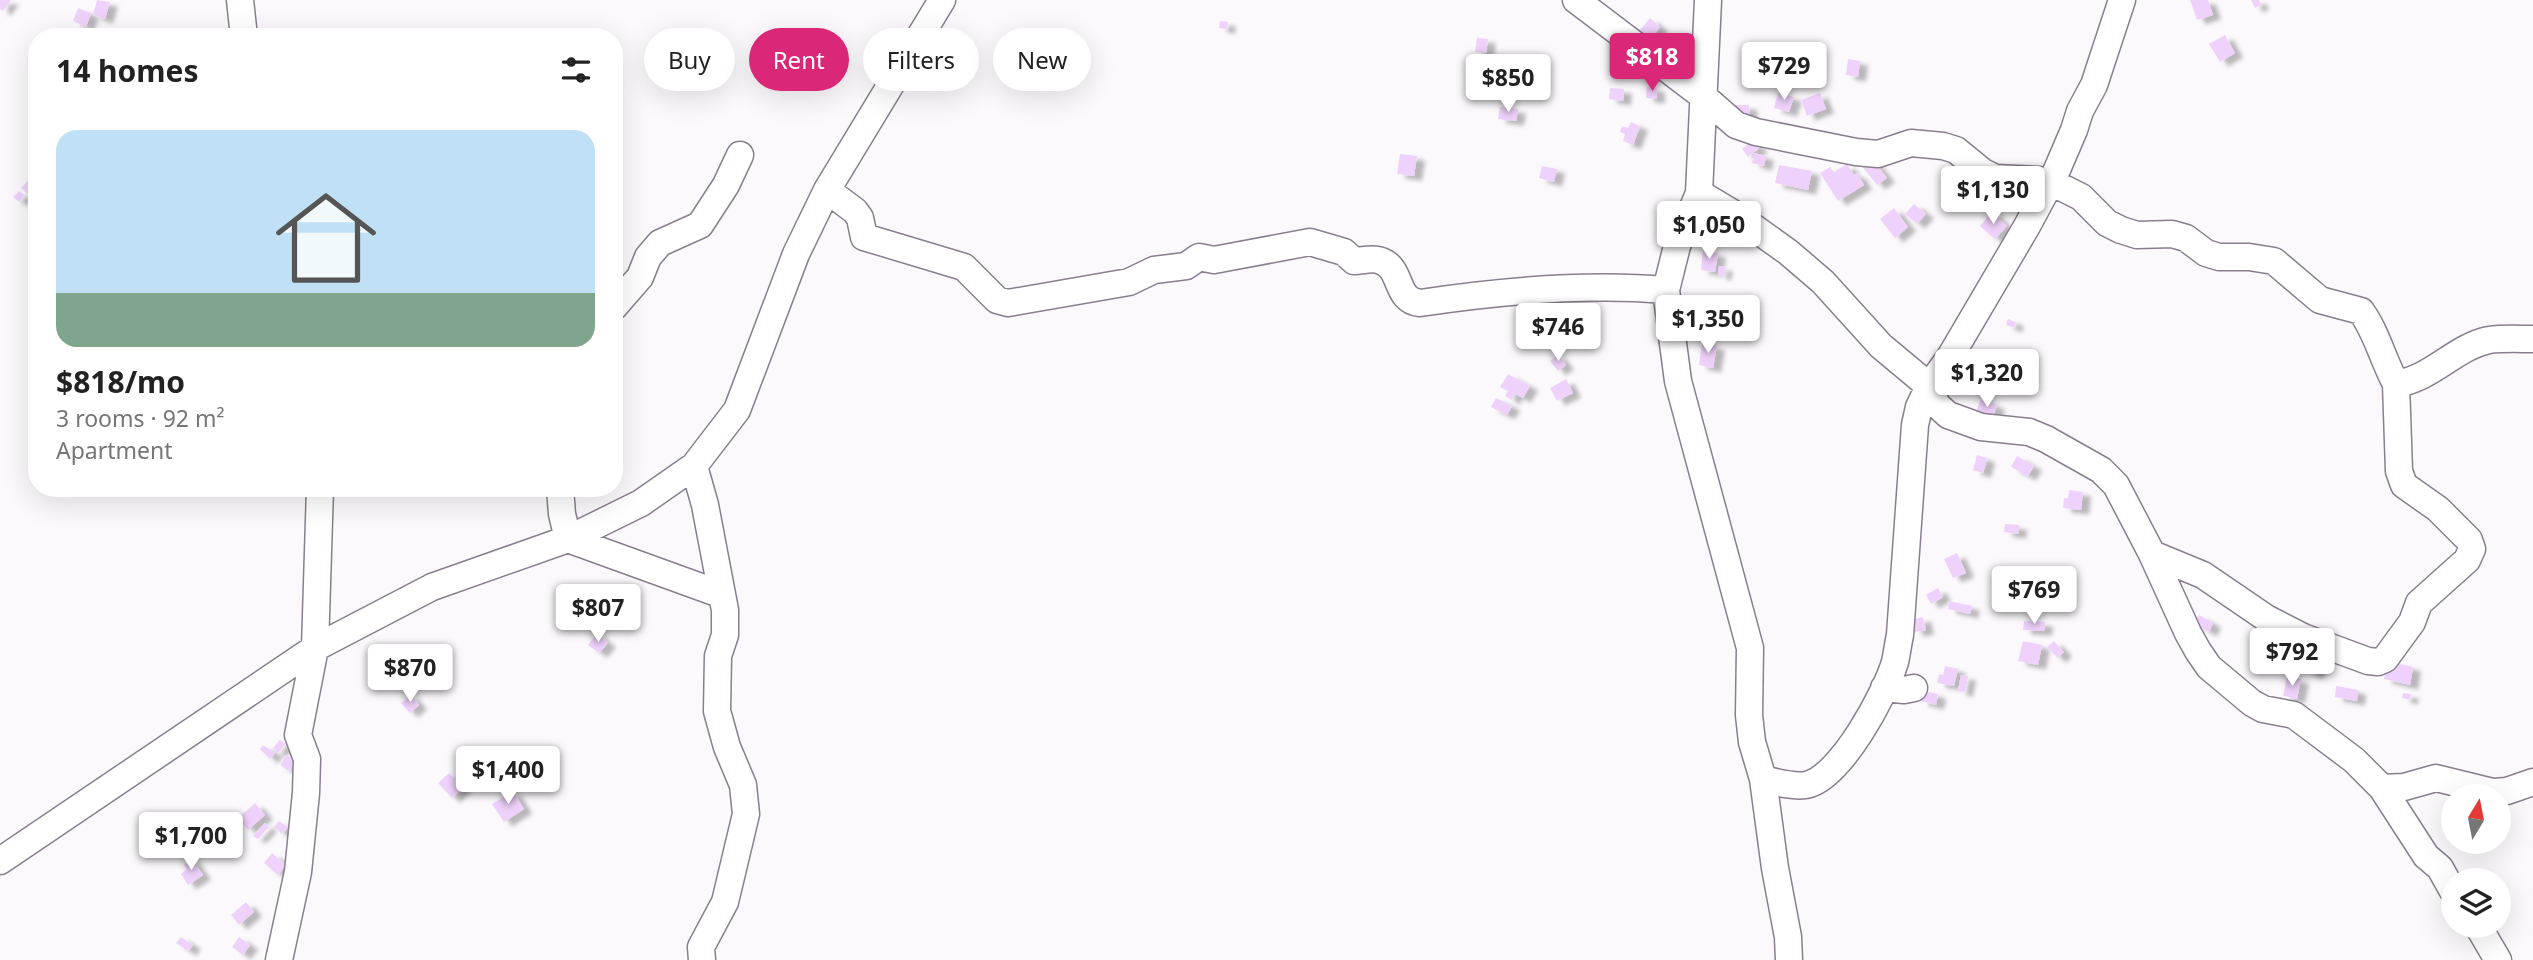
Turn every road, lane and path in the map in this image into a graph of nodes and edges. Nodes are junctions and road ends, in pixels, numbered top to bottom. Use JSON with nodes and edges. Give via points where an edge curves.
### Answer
{"nodes":[{"id":1,"x":240,"y":0,"type":"edge"},
{"id":2,"x":942,"y":0,"type":"edge"},
{"id":3,"x":1576,"y":0,"type":"edge"},
{"id":4,"x":1708,"y":0,"type":"edge"},
{"id":5,"x":2122,"y":0,"type":"edge"},
{"id":6,"x":243,"y":28,"type":"edge"},
{"id":7,"x":1704,"y":97,"type":"junction"},
{"id":8,"x":740,"y":155,"type":"dead end"},
{"id":9,"x":2050,"y":184,"type":"junction"},
{"id":10,"x":827,"y":190,"type":"junction"},
{"id":11,"x":1699,"y":193,"type":"junction"},
{"id":12,"x":1666,"y":290,"type":"junction"},
{"id":13,"x":623,"y":297,"type":"edge"},
{"id":14,"x":2533,"y":339,"type":"edge"},
{"id":15,"x":2396,"y":384,"type":"junction"},
{"id":16,"x":1929,"y":386,"type":"junction"},
{"id":17,"x":694,"y":466,"type":"junction"},
{"id":18,"x":320,"y":497,"type":"edge"},
{"id":19,"x":561,"y":497,"type":"edge"},
{"id":20,"x":568,"y":539,"type":"junction"},
{"id":21,"x":2152,"y":554,"type":"junction"},
{"id":22,"x":720,"y":594,"type":"junction"},
{"id":23,"x":315,"y":649,"type":"junction"},
{"id":24,"x":1884,"y":688,"type":"junction"},
{"id":25,"x":1914,"y":688,"type":"dead end"},
{"id":26,"x":1763,"y":779,"type":"junction"},
{"id":27,"x":2533,"y":782,"type":"edge"},
{"id":28,"x":2382,"y":788,"type":"junction"},
{"id":29,"x":0,"y":861,"type":"edge"},
{"id":30,"x":2441,"y":870,"type":"edge"},
{"id":31,"x":2485,"y":938,"type":"edge"},
{"id":32,"x":279,"y":960,"type":"edge"},
{"id":33,"x":702,"y":960,"type":"edge"},
{"id":34,"x":1789,"y":960,"type":"edge"},
{"id":35,"x":2498,"y":960,"type":"edge"}],
"edges":[{"from":1,"to":6,"type":"street"},
{"from":2,"to":10,"type":"street"},
{"from":3,"to":7,"type":"street"},
{"from":4,"to":7,"type":"street"},
{"from":5,"to":9,"type":"street","via":[[2094,85]]},
{"from":7,"to":9,"type":"street","via":[[1736,125],[1756,132],[1878,154],[1911,143],[1943,146],[1995,178]]},
{"from":7,"to":11,"type":"street"},
{"from":8,"to":13,"type":"street","via":[[700,225],[660,243]]},
{"from":9,"to":15,"type":"street","via":[[2081,197],[2122,230],[2137,235],[2172,234],[2219,257],[2279,263],[2320,300],[2361,311]]},
{"from":9,"to":16,"type":"street"},
{"from":10,"to":12,"type":"street","via":[[855,211],[864,237],[964,267],[997,300],[1008,303],[1129,282],[1154,270],[1186,266],[1199,257],[1214,260],[1310,242],[1344,252],[1354,261],[1384,262],[1410,302],[1502,291],[1608,286]]},
{"from":10,"to":17,"type":"street","via":[[796,254],[737,410]]},
{"from":11,"to":12,"type":"street","via":[[1677,246]]},
{"from":11,"to":16,"type":"street","via":[[1788,251],[1881,346]]},
{"from":12,"to":26,"type":"street","via":[[1678,381],[1750,648],[1749,715]]},
{"from":14,"to":15,"type":"street","via":[[2489,340],[2412,381]]},
{"from":15,"to":21,"type":"street","via":[[2399,471],[2404,485],[2438,509],[2469,540],[2472,549],[2419,603],[2412,622],[2385,659],[2368,661],[2303,637],[2203,575]]},
{"from":16,"to":21,"type":"street","via":[[1937,405],[1948,415],[1981,427],[2029,432],[2101,470],[2116,485]]},
{"from":16,"to":24,"type":"street","via":[[1915,425],[1900,635]]},
{"from":17,"to":20,"type":"street","via":[[640,503]]},
{"from":17,"to":22,"type":"street","via":[[710,527]]},
{"from":18,"to":23,"type":"street"},
{"from":19,"to":20,"type":"street"},
{"from":20,"to":22,"type":"street"},
{"from":20,"to":23,"type":"street","via":[[432,587]]},
{"from":21,"to":28,"type":"street","via":[[2209,667],[2252,703],[2305,721]]},
{"from":22,"to":33,"type":"street","via":[[725,635],[718,656],[717,711],[743,785],[746,814],[725,902],[701,947]]},
{"from":23,"to":29,"type":"street"},
{"from":23,"to":32,"type":"street","via":[[299,735],[307,759],[298,872]]},
{"from":24,"to":25,"type":"street"},
{"from":24,"to":26,"type":"street","via":[[1855,740],[1818,780],[1806,785]]},
{"from":26,"to":34,"type":"street"},
{"from":27,"to":28,"type":"street","via":[[2493,792],[2436,778]]},
{"from":28,"to":30,"type":"street","via":[[2426,856]]},
{"from":31,"to":35,"type":"street"}]}
